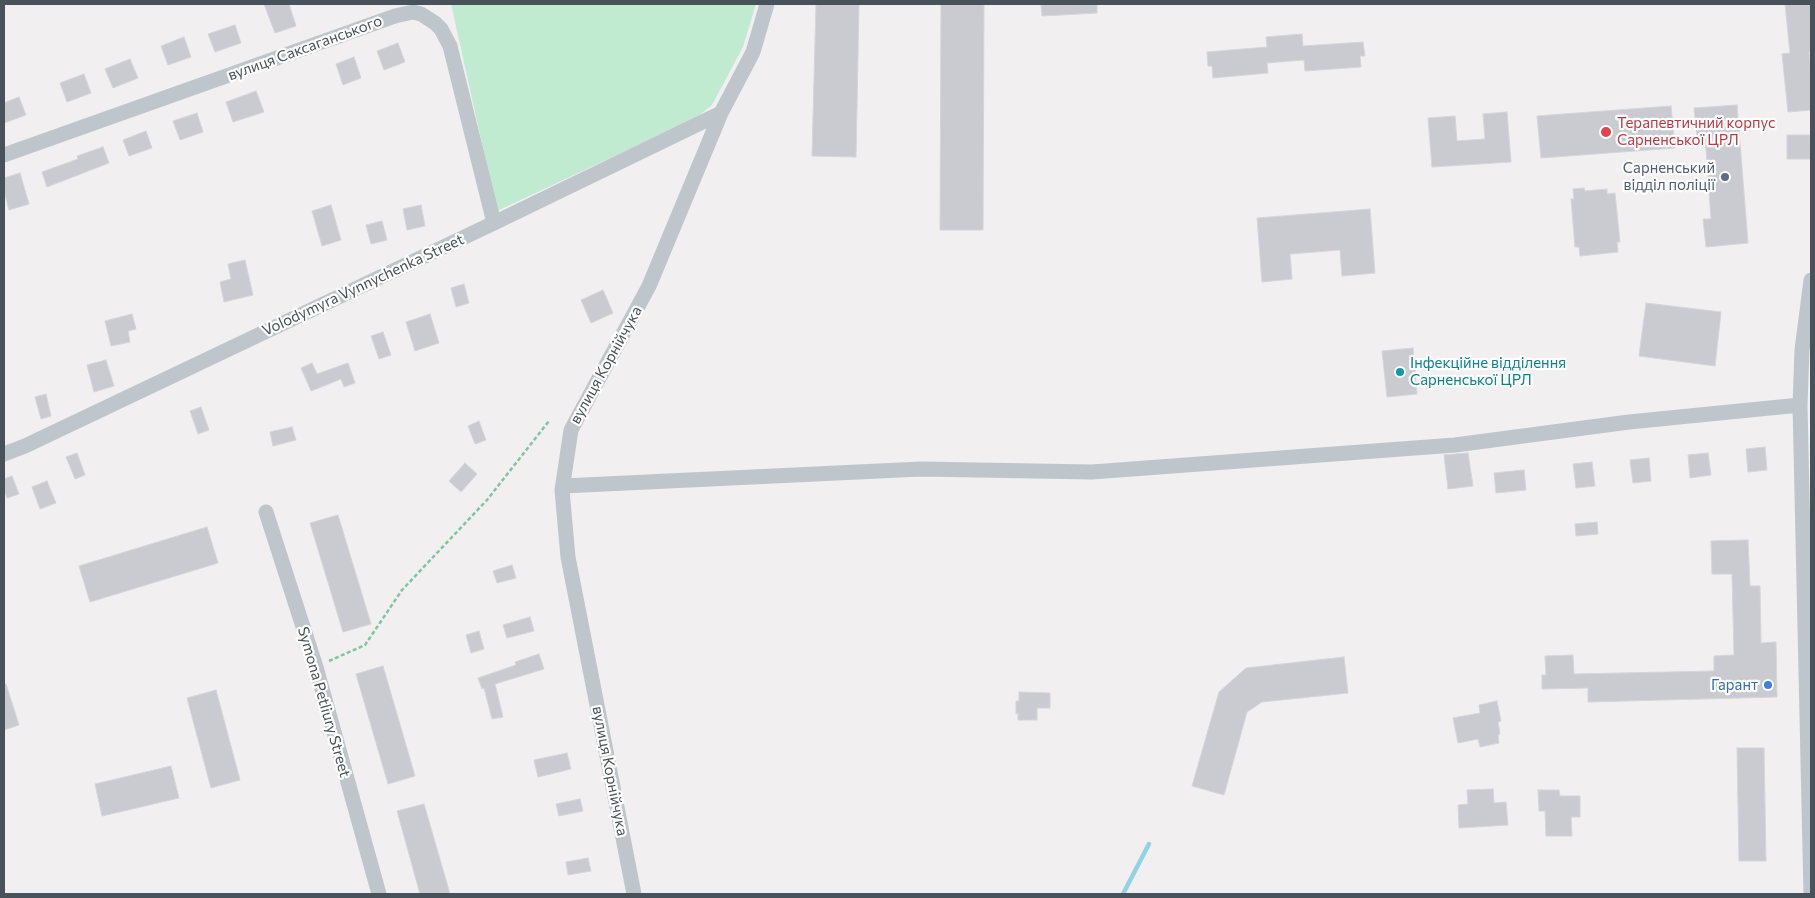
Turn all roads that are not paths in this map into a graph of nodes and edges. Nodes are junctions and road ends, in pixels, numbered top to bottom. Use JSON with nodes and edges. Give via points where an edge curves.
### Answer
{"nodes":[{"id":1,"x":767,"y":4,"type":"edge"},
{"id":2,"x":721,"y":113,"type":"junction"},
{"id":3,"x":4,"y":155,"type":"edge"},
{"id":4,"x":494,"y":223,"type":"junction"},
{"id":5,"x":1811,"y":280,"type":"edge"},
{"id":6,"x":1800,"y":405,"type":"junction"},
{"id":7,"x":4,"y":454,"type":"edge"},
{"id":8,"x":562,"y":486,"type":"junction"},
{"id":9,"x":266,"y":512,"type":"dead end"},
{"id":10,"x":379,"y":894,"type":"edge"},
{"id":11,"x":634,"y":894,"type":"edge"},
{"id":12,"x":1811,"y":894,"type":"edge"}],
"edges":[{"from":1,"to":2,"type":"street","name":"вулиця Корнійчука","via":[[753,52]]},
{"from":2,"to":4,"type":"street","name":"Volodymyra Vynnychenka Street"},
{"from":2,"to":8,"type":"street","name":"вулиця Корнійчука","via":[[649,286],[571,430]]},
{"from":3,"to":4,"type":"street","name":"вулиця Саксаганського","via":[[412,12],[435,22],[450,46]]},
{"from":4,"to":7,"type":"street","name":"Volodymyra Vynnychenka Street"},
{"from":5,"to":6,"type":"street","via":[[1802,350]]},
{"from":6,"to":8,"type":"street","via":[[1629,422],[1455,445],[1092,472],[921,469]]},
{"from":6,"to":12,"type":"street"},
{"from":8,"to":11,"type":"street","name":"вулиця Корнійчука","via":[[568,557]]},
{"from":9,"to":10,"type":"street","name":"Symona Petliury Street","via":[[316,667]]}]}
